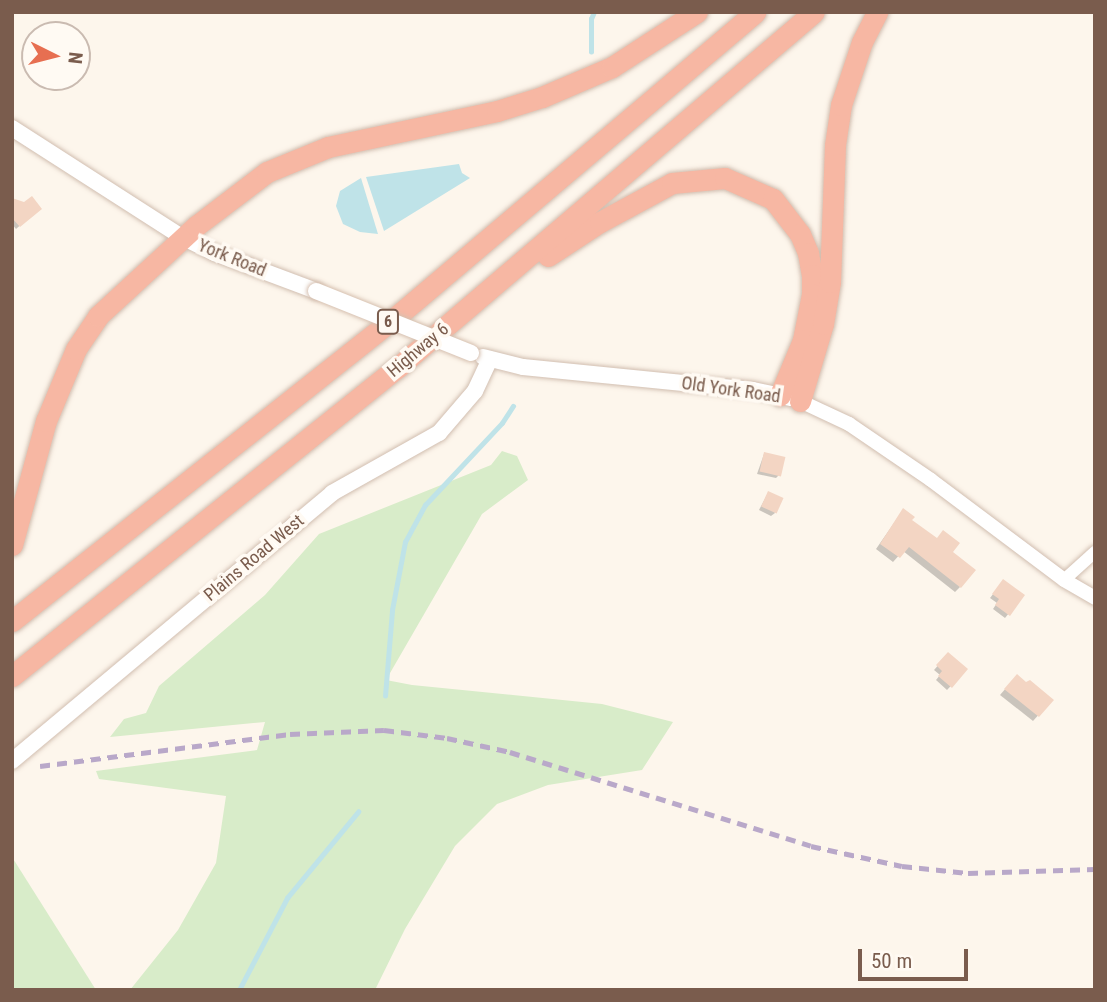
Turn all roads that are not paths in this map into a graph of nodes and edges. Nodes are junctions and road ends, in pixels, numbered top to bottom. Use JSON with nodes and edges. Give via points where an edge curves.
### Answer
{"nodes":[{"id":1,"x":697,"y":12,"type":"edge"},
{"id":2,"x":755,"y":12,"type":"edge"},
{"id":3,"x":814,"y":12,"type":"edge"},
{"id":4,"x":877,"y":12,"type":"edge"},
{"id":5,"x":12,"y":128,"type":"edge"},
{"id":6,"x":182,"y":237,"type":"junction"},
{"id":7,"x":471,"y":353,"type":"joint"},
{"id":8,"x":490,"y":359,"type":"junction"},
{"id":9,"x":397,"y":368,"type":"junction"},
{"id":10,"x":790,"y":398,"type":"junction"},
{"id":11,"x":12,"y":545,"type":"edge"},
{"id":12,"x":1095,"y":552,"type":"edge"},
{"id":13,"x":1064,"y":580,"type":"junction"},
{"id":14,"x":1095,"y":598,"type":"edge"},
{"id":15,"x":12,"y":621,"type":"edge"},
{"id":16,"x":12,"y":676,"type":"edge"},
{"id":17,"x":12,"y":761,"type":"edge"}],
"edges":[{"from":1,"to":6,"type":"highway","via":[[612,67],[542,97],[328,147],[267,172]]},
{"from":2,"to":15,"type":"highway","number":"6","via":[[403,310]]},
{"from":3,"to":9,"type":"highway","name":"Highway 6","number":"6"},
{"from":4,"to":10,"type":"highway","via":[[841,105],[824,324]]},
{"from":5,"to":6,"type":"main road","name":"York Road"},
{"from":6,"to":7,"type":"main road","name":"York Road","bridge":true},
{"from":6,"to":11,"type":"highway","via":[[98,316],[76,349],[46,421]]},
{"from":7,"to":8,"type":"main road","name":"Old York Road"},
{"from":8,"to":10,"type":"main road","name":"Old York Road","via":[[523,367]]},
{"from":8,"to":17,"type":"main road","name":"Plains Road West","via":[[475,391],[439,433],[332,492]]},
{"from":9,"to":10,"type":"highway","via":[[562,244],[672,183],[725,178],[773,198],[788,215],[808,253],[812,275],[807,322]]},
{"from":9,"to":16,"type":"highway","name":"Highway 6","number":"6"},
{"from":10,"to":13,"type":"street","name":"Old York Road","via":[[849,424]]},
{"from":12,"to":13,"type":"street"},
{"from":13,"to":14,"type":"street","name":"Old York Road"}]}
